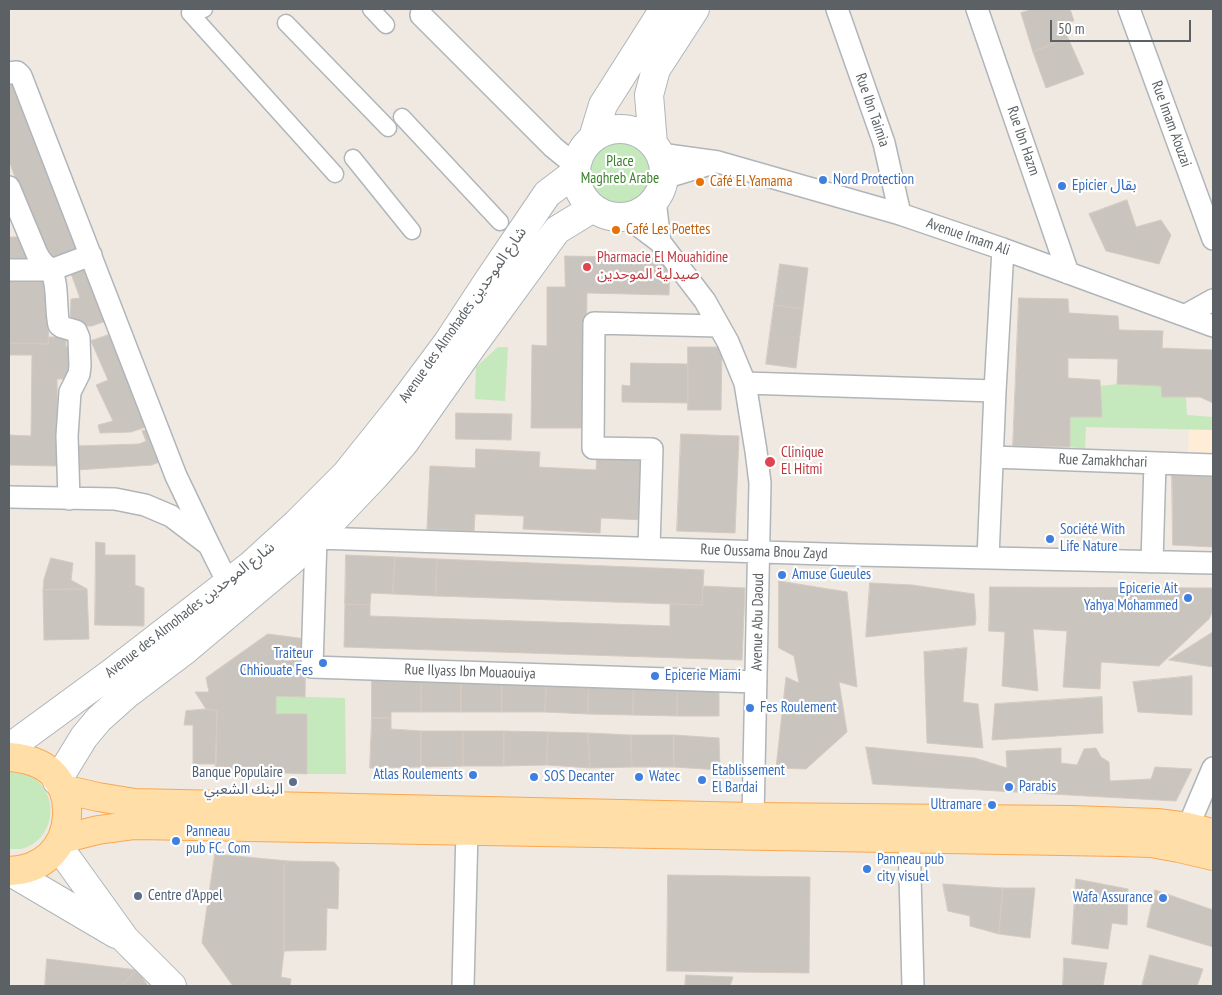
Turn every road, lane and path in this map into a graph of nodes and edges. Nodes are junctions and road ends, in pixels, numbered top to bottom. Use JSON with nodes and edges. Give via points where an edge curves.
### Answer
{"nodes":[{"id":1,"x":204,"y":9,"type":"edge"},
{"id":2,"x":371,"y":9,"type":"edge"},
{"id":3,"x":664,"y":9,"type":"edge"},
{"id":4,"x":695,"y":9,"type":"edge"},
{"id":5,"x":837,"y":9,"type":"edge"},
{"id":6,"x":977,"y":9,"type":"edge"},
{"id":7,"x":1129,"y":9,"type":"edge"},
{"id":8,"x":421,"y":15,"type":"dead end"},
{"id":9,"x":286,"y":23,"type":"dead end"},
{"id":10,"x":386,"y":25,"type":"dead end"},
{"id":11,"x":9,"y":74,"type":"edge"},
{"id":12,"x":402,"y":116,"type":"dead end"},
{"id":13,"x":388,"y":128,"type":"dead end"},
{"id":14,"x":582,"y":156,"type":"junction"},
{"id":15,"x":354,"y":158,"type":"dead end"},
{"id":16,"x":658,"y":169,"type":"junction"},
{"id":17,"x":335,"y":174,"type":"dead end"},
{"id":18,"x":9,"y":187,"type":"edge"},
{"id":19,"x":592,"y":208,"type":"junction"},
{"id":20,"x":900,"y":214,"type":"junction"},
{"id":21,"x":15,"y":217,"type":"edge"},
{"id":22,"x":627,"y":217,"type":"junction"},
{"id":23,"x":500,"y":222,"type":"dead end"},
{"id":24,"x":412,"y":231,"type":"dead end"},
{"id":25,"x":1213,"y":239,"type":"edge"},
{"id":26,"x":660,"y":242,"type":"junction"},
{"id":27,"x":1003,"y":248,"type":"junction"},
{"id":28,"x":91,"y":255,"type":"junction"},
{"id":29,"x":9,"y":270,"type":"edge"},
{"id":30,"x":50,"y":270,"type":"junction"},
{"id":31,"x":1068,"y":273,"type":"junction"},
{"id":32,"x":1213,"y":300,"type":"edge"},
{"id":33,"x":1186,"y":315,"type":"junction"},
{"id":34,"x":719,"y":326,"type":"junction"},
{"id":35,"x":1213,"y":326,"type":"edge"},
{"id":36,"x":745,"y":383,"type":"junction"},
{"id":37,"x":995,"y":391,"type":"junction"},
{"id":38,"x":992,"y":457,"type":"junction"},
{"id":39,"x":1155,"y":463,"type":"junction"},
{"id":40,"x":1213,"y":465,"type":"edge"},
{"id":41,"x":9,"y":497,"type":"edge"},
{"id":42,"x":69,"y":499,"type":"junction"},
{"id":43,"x":316,"y":538,"type":"junction"},
{"id":44,"x":209,"y":545,"type":"junction"},
{"id":45,"x":649,"y":548,"type":"junction"},
{"id":46,"x":759,"y":552,"type":"junction"},
{"id":47,"x":988,"y":558,"type":"junction"},
{"id":48,"x":1152,"y":562,"type":"junction"},
{"id":49,"x":1213,"y":563,"type":"edge"},
{"id":50,"x":228,"y":583,"type":"junction"},
{"id":51,"x":756,"y":682,"type":"junction"},
{"id":52,"x":9,"y":748,"type":"edge"},
{"id":53,"x":9,"y":757,"type":"edge"},
{"id":54,"x":1213,"y":768,"type":"edge"},
{"id":55,"x":60,"y":785,"type":"junction"},
{"id":56,"x":753,"y":817,"type":"junction"},
{"id":57,"x":1200,"y":830,"type":"edge"},
{"id":58,"x":467,"y":831,"type":"junction"},
{"id":59,"x":909,"y":839,"type":"junction"},
{"id":60,"x":60,"y":842,"type":"junction"},
{"id":61,"x":1213,"y":856,"type":"edge"},
{"id":62,"x":9,"y":871,"type":"edge"},
{"id":63,"x":125,"y":939,"type":"junction"},
{"id":64,"x":172,"y":986,"type":"edge"},
{"id":65,"x":463,"y":986,"type":"edge"},
{"id":66,"x":913,"y":986,"type":"edge"}],
"edges":[{"from":1,"to":17,"type":"street","via":[[190,14]]},
{"from":2,"to":10,"type":"street"},
{"from":3,"to":14,"type":"street","via":[[603,105]]},
{"from":4,"to":16,"type":"street","via":[[656,69],[649,95]]},
{"from":5,"to":20,"type":"street","name":"Rue Ibn Taimia","via":[[884,143]]},
{"from":6,"to":31,"type":"street","name":"Rue Ibn Hazm"},
{"from":7,"to":25,"type":"street","name":"Rue Imam A'ouzai"},
{"from":8,"to":14,"type":"street","via":[[553,147]]},
{"from":9,"to":13,"type":"street"},
{"from":11,"to":28,"type":"street","via":[[17,72],[21,76]]},
{"from":12,"to":23,"type":"street"},
{"from":14,"to":16,"type":"street","via":[[605,132],[631,130],[643,135]]},
{"from":14,"to":19,"type":"street","via":[[577,185]]},
{"from":14,"to":50,"type":"street","name":"Avenue des Almohades شارع الموحدين","via":[[547,194],[448,342],[346,474],[297,523]]},
{"from":15,"to":24,"type":"street"},
{"from":16,"to":20,"type":"street","name":"Avenue Imam Ali","via":[[718,162]]},
{"from":16,"to":22,"type":"street","via":[[648,208]]},
{"from":16,"to":26,"type":"street"},
{"from":18,"to":21,"type":"street"},
{"from":19,"to":22,"type":"street","via":[[603,214]]},
{"from":19,"to":43,"type":"street","name":"Avenue des Almohades شارع الموحدين","via":[[558,230],[404,443]]},
{"from":20,"to":27,"type":"street","name":"Avenue Imam Ali"},
{"from":21,"to":30,"type":"street","via":[[42,263]]},
{"from":22,"to":26,"type":"street","name":"Avenue Abu Daoud"},
{"from":26,"to":34,"type":"street","name":"Avenue Abu Daoud","via":[[705,301]]},
{"from":27,"to":31,"type":"street","name":"Avenue Imam Ali"},
{"from":27,"to":37,"type":"street"},
{"from":28,"to":30,"type":"street"},
{"from":28,"to":44,"type":"street","via":[[176,476]]},
{"from":29,"to":30,"type":"street"},
{"from":30,"to":42,"type":"street","via":[[55,285],[59,325],[76,331],[81,352],[79,374],[70,392],[67,436]]},
{"from":31,"to":33,"type":"street","name":"Avenue Imam Ali"},
{"from":32,"to":33,"type":"street"},
{"from":33,"to":35,"type":"street","name":"Avenue Imam Ali"},
{"from":34,"to":36,"type":"street","name":"Avenue Abu Daoud"},
{"from":34,"to":45,"type":"street","via":[[594,323],[592,448],[652,449]]},
{"from":36,"to":37,"type":"street"},
{"from":36,"to":46,"type":"street","name":"Avenue Abu Daoud","via":[[760,483]]},
{"from":37,"to":38,"type":"street"},
{"from":38,"to":39,"type":"street","name":"Rue Zamakhchari"},
{"from":38,"to":47,"type":"street"},
{"from":39,"to":40,"type":"street","name":"Rue Zamakhchari"},
{"from":39,"to":48,"type":"street"},
{"from":41,"to":42,"type":"street"},
{"from":42,"to":44,"type":"street","via":[[115,499],[145,505],[171,516]]},
{"from":43,"to":45,"type":"street","name":"Rue Oussama Bnou Zayd"},
{"from":43,"to":51,"type":"street","name":"Rue Ilyass Ibn Mouaouiya","via":[[312,667]]},
{"from":43,"to":55,"type":"street","name":"Avenue des Almohades شارع الموحدين","via":[[100,719],[84,738]]},
{"from":44,"to":50,"type":"street"},
{"from":45,"to":46,"type":"street","name":"Rue Oussama Bnou Zayd"},
{"from":46,"to":47,"type":"street","name":"Rue Oussama Bnou Zayd"},
{"from":46,"to":51,"type":"street","name":"Avenue Abu Daoud"},
{"from":47,"to":48,"type":"street","name":"Rue Oussama Bnou Zayd"},
{"from":48,"to":49,"type":"street","name":"Rue Oussama Bnou Zayd"},
{"from":50,"to":52,"type":"street","name":"Avenue des Almohades شارع الموحدين"},
{"from":51,"to":56,"type":"street","name":"Avenue Abu Daoud"},
{"from":53,"to":55,"type":"main road","via":[[29,760],[51,772]]},
{"from":54,"to":57,"type":"street"},
{"from":55,"to":56,"type":"main road","via":[[98,797],[135,803]]},
{"from":55,"to":60,"type":"main road","via":[[68,808]]},
{"from":56,"to":57,"type":"main road","via":[[1072,820],[1157,823]]},
{"from":58,"to":59,"type":"main road"},
{"from":58,"to":60,"type":"main road","via":[[135,825],[98,830]]},
{"from":58,"to":65,"type":"street"},
{"from":59,"to":61,"type":"main road","via":[[1151,843]]},
{"from":59,"to":66,"type":"street"},
{"from":60,"to":62,"type":"main road","via":[[34,866]]},
{"from":60,"to":63,"type":"street"},
{"from":62,"to":63,"type":"street"},
{"from":63,"to":64,"type":"street"}]}
